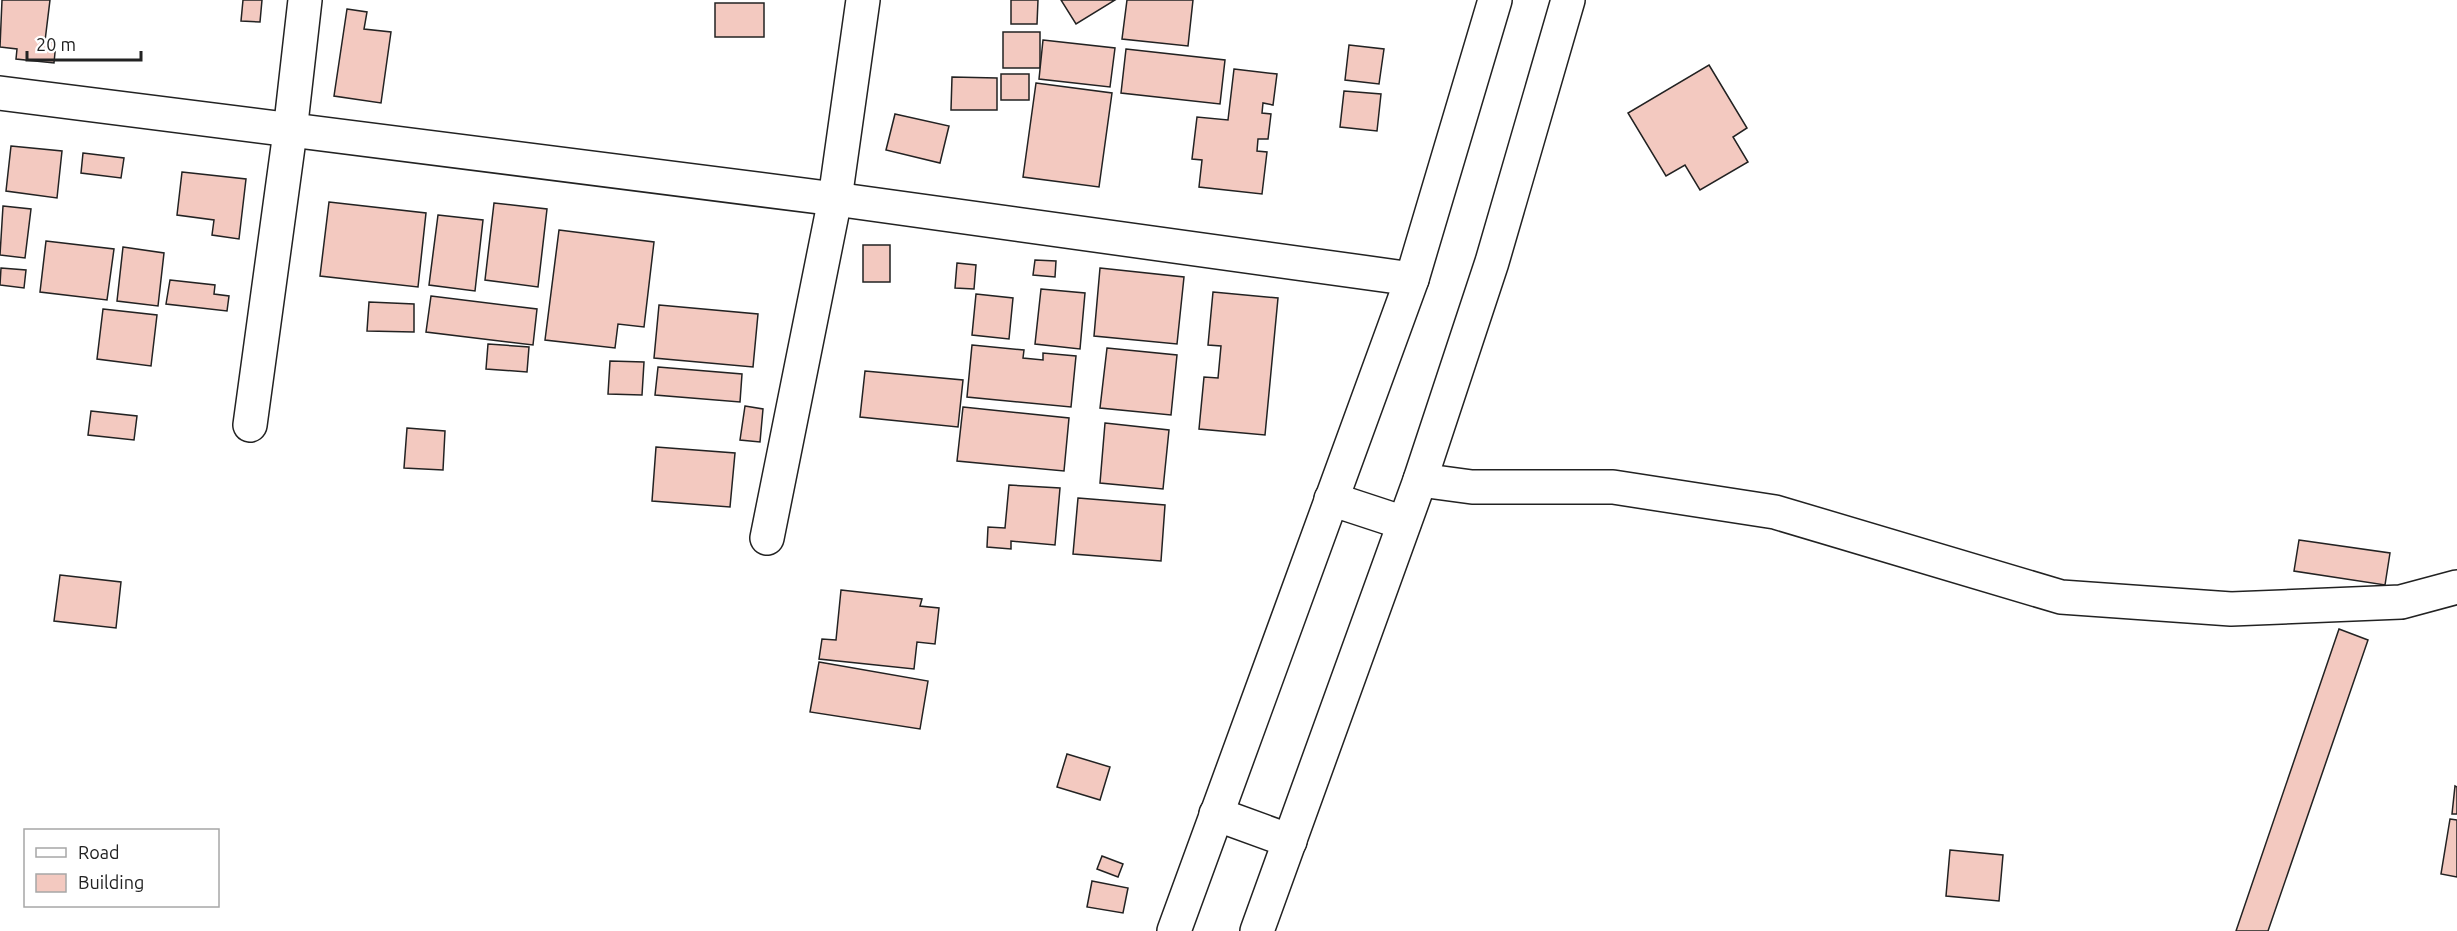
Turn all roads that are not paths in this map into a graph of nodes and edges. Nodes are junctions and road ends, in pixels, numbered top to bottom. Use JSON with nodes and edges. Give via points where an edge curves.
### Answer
{"nodes":[{"id":1,"x":305,"y":0,"type":"edge"},
{"id":2,"x":863,"y":0,"type":"edge"},
{"id":3,"x":1495,"y":0,"type":"edge"},
{"id":4,"x":1568,"y":0,"type":"edge"},
{"id":5,"x":0,"y":93,"type":"edge"},
{"id":6,"x":290,"y":132,"type":"junction"},
{"id":7,"x":835,"y":199,"type":"junction"},
{"id":8,"x":1412,"y":279,"type":"junction"},
{"id":9,"x":250,"y":424,"type":"dead end"},
{"id":10,"x":1420,"y":480,"type":"junction"},
{"id":11,"x":1331,"y":499,"type":"junction"},
{"id":12,"x":1404,"y":523,"type":"junction"},
{"id":13,"x":766,"y":538,"type":"dead end"},
{"id":14,"x":2457,"y":587,"type":"edge"},
{"id":15,"x":1216,"y":814,"type":"junction"},
{"id":16,"x":1290,"y":841,"type":"junction"},
{"id":17,"x":1174,"y":931,"type":"edge"},
{"id":18,"x":1257,"y":931,"type":"edge"}],
"edges":[{"from":1,"to":6,"type":"main road"},
{"from":2,"to":7,"type":"main road"},
{"from":3,"to":8,"type":"main road"},
{"from":4,"to":10,"type":"main road","via":[[1492,262]]},
{"from":5,"to":6,"type":"main road"},
{"from":6,"to":7,"type":"main road"},
{"from":6,"to":9,"type":"main road"},
{"from":7,"to":8,"type":"main road"},
{"from":7,"to":13,"type":"main road"},
{"from":8,"to":11,"type":"main road"},
{"from":10,"to":12,"type":"main road"},
{"from":10,"to":14,"type":"main road","via":[[1472,487],[1613,487],[1775,512],[2061,597],[2231,609],[2401,602]]},
{"from":11,"to":12,"type":"main road"},
{"from":11,"to":15,"type":"main road"},
{"from":12,"to":16,"type":"main road"},
{"from":15,"to":16,"type":"main road"},
{"from":15,"to":17,"type":"main road"},
{"from":16,"to":18,"type":"main road"}]}
